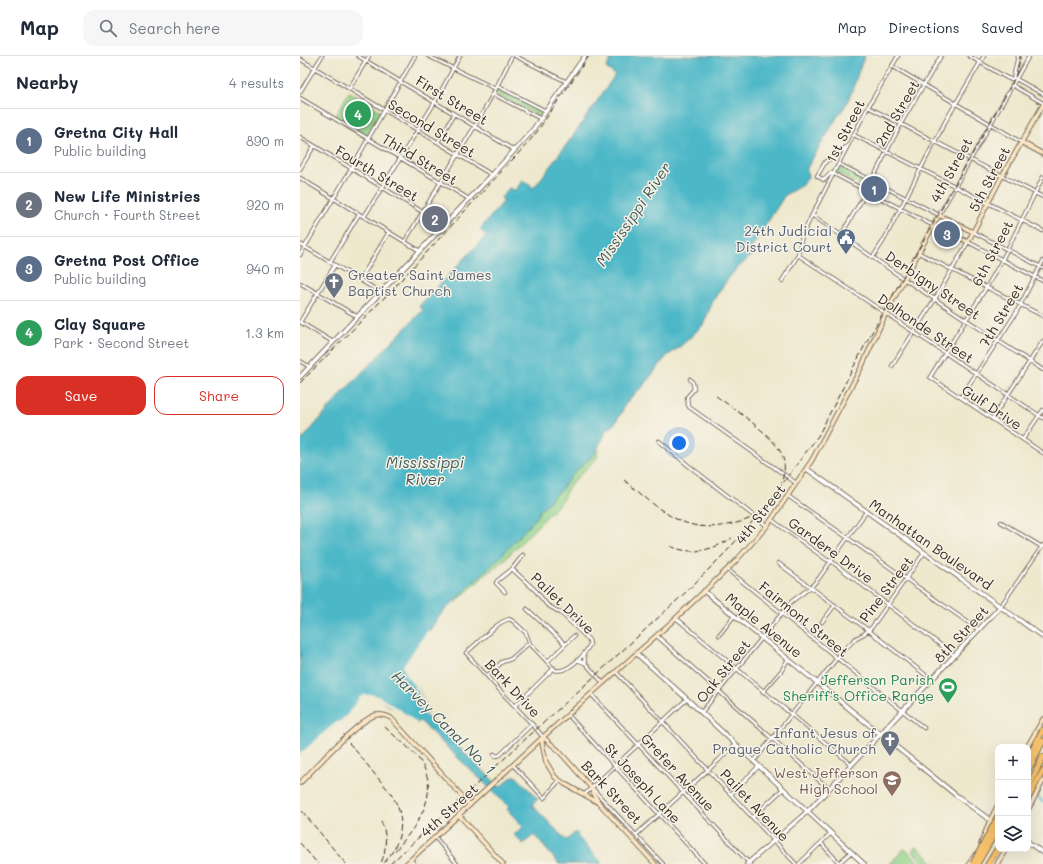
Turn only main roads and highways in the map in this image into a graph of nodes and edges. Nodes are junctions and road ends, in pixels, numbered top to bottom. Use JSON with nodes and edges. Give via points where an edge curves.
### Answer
{"nodes":[{"id":1,"x":1043,"y":104,"type":"edge"},
{"id":2,"x":1022,"y":142,"type":"junction"},
{"id":3,"x":1043,"y":154,"type":"edge"},
{"id":4,"x":934,"y":226,"type":"junction"},
{"id":5,"x":973,"y":232,"type":"junction"},
{"id":6,"x":1043,"y":719,"type":"edge"},
{"id":7,"x":1043,"y":726,"type":"edge"},
{"id":8,"x":1043,"y":730,"type":"edge"},
{"id":9,"x":543,"y":737,"type":"junction"},
{"id":10,"x":1043,"y":741,"type":"edge"},
{"id":11,"x":1029,"y":744,"type":"edge"},
{"id":12,"x":1031,"y":748,"type":"edge"},
{"id":13,"x":1031,"y":753,"type":"edge"},
{"id":14,"x":1043,"y":757,"type":"edge"},
{"id":15,"x":1031,"y":764,"type":"edge"},
{"id":16,"x":1043,"y":771,"type":"edge"},
{"id":17,"x":1043,"y":781,"type":"edge"},
{"id":18,"x":1031,"y":782,"type":"edge"},
{"id":19,"x":300,"y":783,"type":"edge"},
{"id":20,"x":1031,"y":793,"type":"edge"},
{"id":21,"x":599,"y":803,"type":"junction"},
{"id":22,"x":1031,"y":804,"type":"edge"},
{"id":23,"x":470,"y":805,"type":"junction"},
{"id":24,"x":995,"y":811,"type":"edge"},
{"id":25,"x":459,"y":815,"type":"junction"},
{"id":26,"x":995,"y":823,"type":"edge"},
{"id":27,"x":995,"y":833,"type":"edge"},
{"id":28,"x":995,"y":836,"type":"edge"},
{"id":29,"x":983,"y":840,"type":"junction"},
{"id":30,"x":996,"y":852,"type":"edge"},
{"id":31,"x":1004,"y":852,"type":"edge"},
{"id":32,"x":406,"y":864,"type":"edge"},
{"id":33,"x":503,"y":864,"type":"edge"},
{"id":34,"x":655,"y":864,"type":"edge"},
{"id":35,"x":969,"y":864,"type":"edge"},
{"id":36,"x":974,"y":864,"type":"edge"},
{"id":37,"x":977,"y":864,"type":"edge"},
{"id":38,"x":988,"y":864,"type":"edge"},
{"id":39,"x":997,"y":864,"type":"edge"}],
"edges":[{"from":1,"to":2,"type":"main road","name":"5th Street"},
{"from":2,"to":3,"type":"main road"},
{"from":2,"to":5,"type":"main road","name":"5th Street"},
{"from":4,"to":5,"type":"main road","name":"5th Street","via":[[968,242]]},
{"from":4,"to":5,"type":"main road","name":"4th Street","via":[[939,215]]},
{"from":4,"to":9,"type":"main road","name":"4th Street","via":[[886,313],[837,415],[807,469],[772,520],[728,570],[617,673]]},
{"from":6,"to":11,"type":"main road"},
{"from":7,"to":12,"type":"highway"},
{"from":8,"to":13,"type":"highway"},
{"from":9,"to":21,"type":"main road","name":"Bark Street","via":[[592,788]]},
{"from":9,"to":21,"type":"main road","via":[[547,766],[559,781]]},
{"from":9,"to":23,"type":"main road","name":"4th Street"},
{"from":10,"to":15,"type":"highway"},
{"from":14,"to":18,"type":"highway"},
{"from":16,"to":20,"type":"highway"},
{"from":17,"to":22,"type":"main road"},
{"from":19,"to":23,"type":"main road","via":[[360,725],[375,715],[386,715]]},
{"from":21,"to":34,"type":"main road"},
{"from":23,"to":25,"type":"main road","name":"4th Street"},
{"from":24,"to":29,"type":"main road"},
{"from":25,"to":32,"type":"main road","name":"4th Street"},
{"from":25,"to":33,"type":"main road"},
{"from":26,"to":36,"type":"highway","bridge":true},
{"from":27,"to":37,"type":"highway","bridge":true},
{"from":28,"to":29,"type":"main road"},
{"from":29,"to":35,"type":"main road"},
{"from":30,"to":38,"type":"highway"},
{"from":31,"to":39,"type":"main road"}]}
